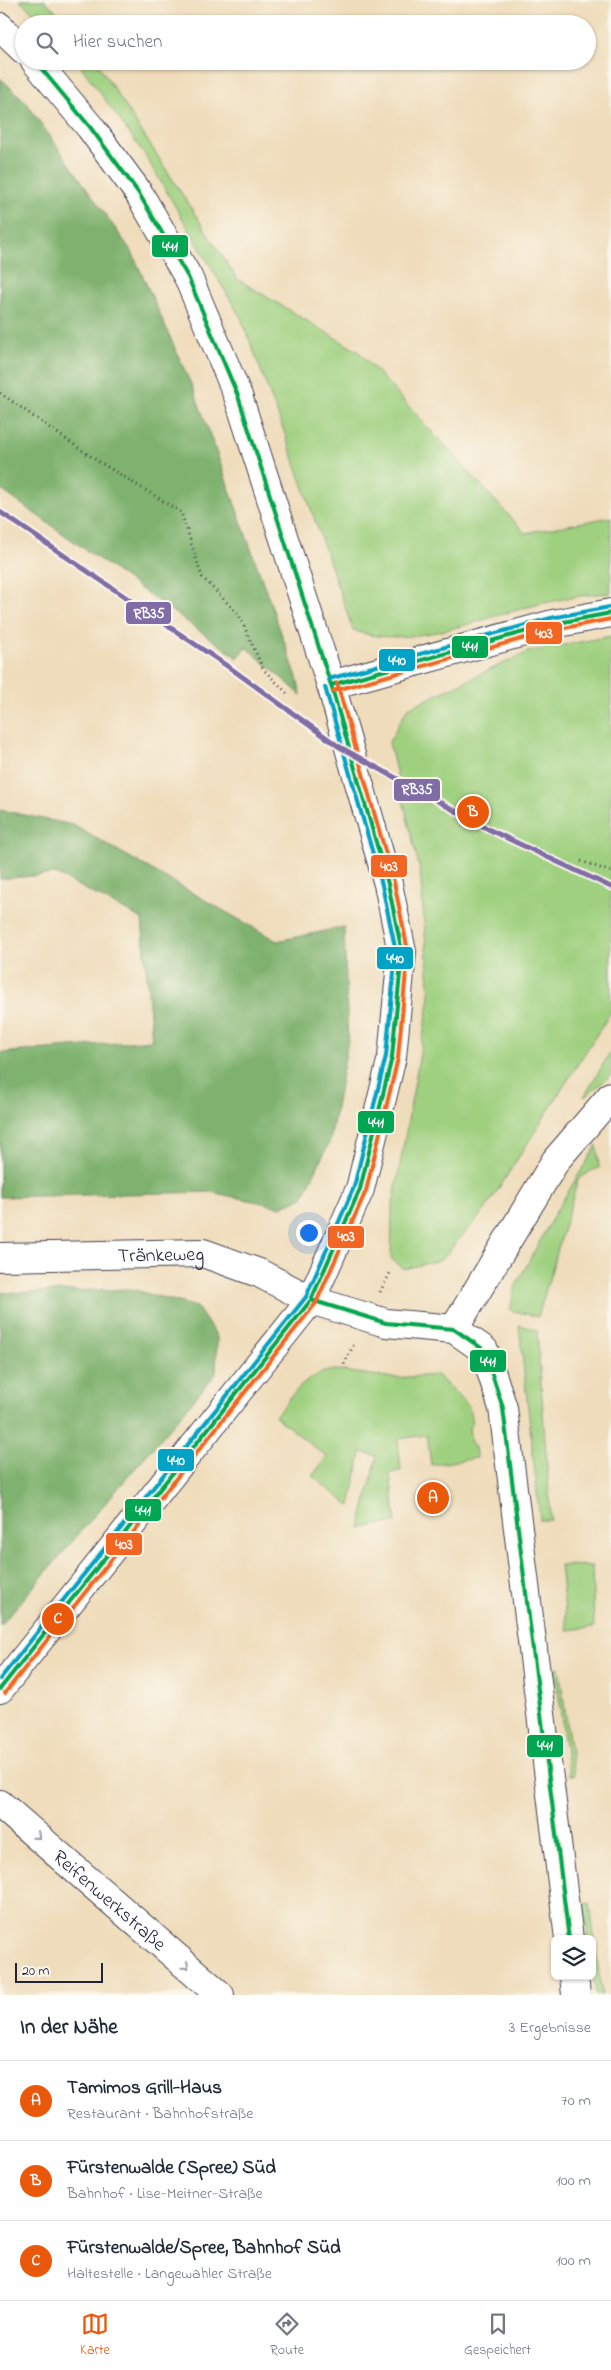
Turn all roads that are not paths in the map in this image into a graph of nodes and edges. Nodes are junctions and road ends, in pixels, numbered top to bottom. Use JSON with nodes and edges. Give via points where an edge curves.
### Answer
{"nodes":[{"id":1,"x":0,"y":27,"type":"edge"},
{"id":2,"x":15,"y":41,"type":"edge"},
{"id":3,"x":42,"y":70,"type":"edge"},
{"id":4,"x":611,"y":613,"type":"edge"},
{"id":5,"x":331,"y":685,"type":"junction"},
{"id":6,"x":611,"y":1096,"type":"edge"},
{"id":7,"x":0,"y":1257,"type":"edge"},
{"id":8,"x":311,"y":1300,"type":"junction"},
{"id":9,"x":454,"y":1329,"type":"junction"},
{"id":10,"x":0,"y":1689,"type":"edge"},
{"id":11,"x":0,"y":1804,"type":"edge"},
{"id":12,"x":568,"y":1935,"type":"edge"},
{"id":13,"x":574,"y":1980,"type":"edge"},
{"id":14,"x":212,"y":1992,"type":"edge"},
{"id":15,"x":576,"y":1995,"type":"edge"}],
"edges":[{"from":1,"to":2,"type":"street"},
{"from":3,"to":5,"type":"street","via":[[138,192],[188,277],[238,396]]},
{"from":4,"to":5,"type":"street","via":[[553,624]]},
{"from":5,"to":8,"type":"street","via":[[388,884],[402,952],[392,1057],[360,1189]]},
{"from":6,"to":9,"type":"street","via":[[556,1160]]},
{"from":7,"to":8,"type":"street","name":"Tränkeweg","via":[[203,1254],[260,1273]]},
{"from":8,"to":9,"type":"street","name":"Tränkeweg","via":[[386,1323]]},
{"from":8,"to":10,"type":"street"},
{"from":9,"to":12,"type":"street","via":[[484,1350],[501,1398]]},
{"from":11,"to":14,"type":"street","name":"Reifenwerkstraße","one_way":true},
{"from":13,"to":15,"type":"street"}]}
